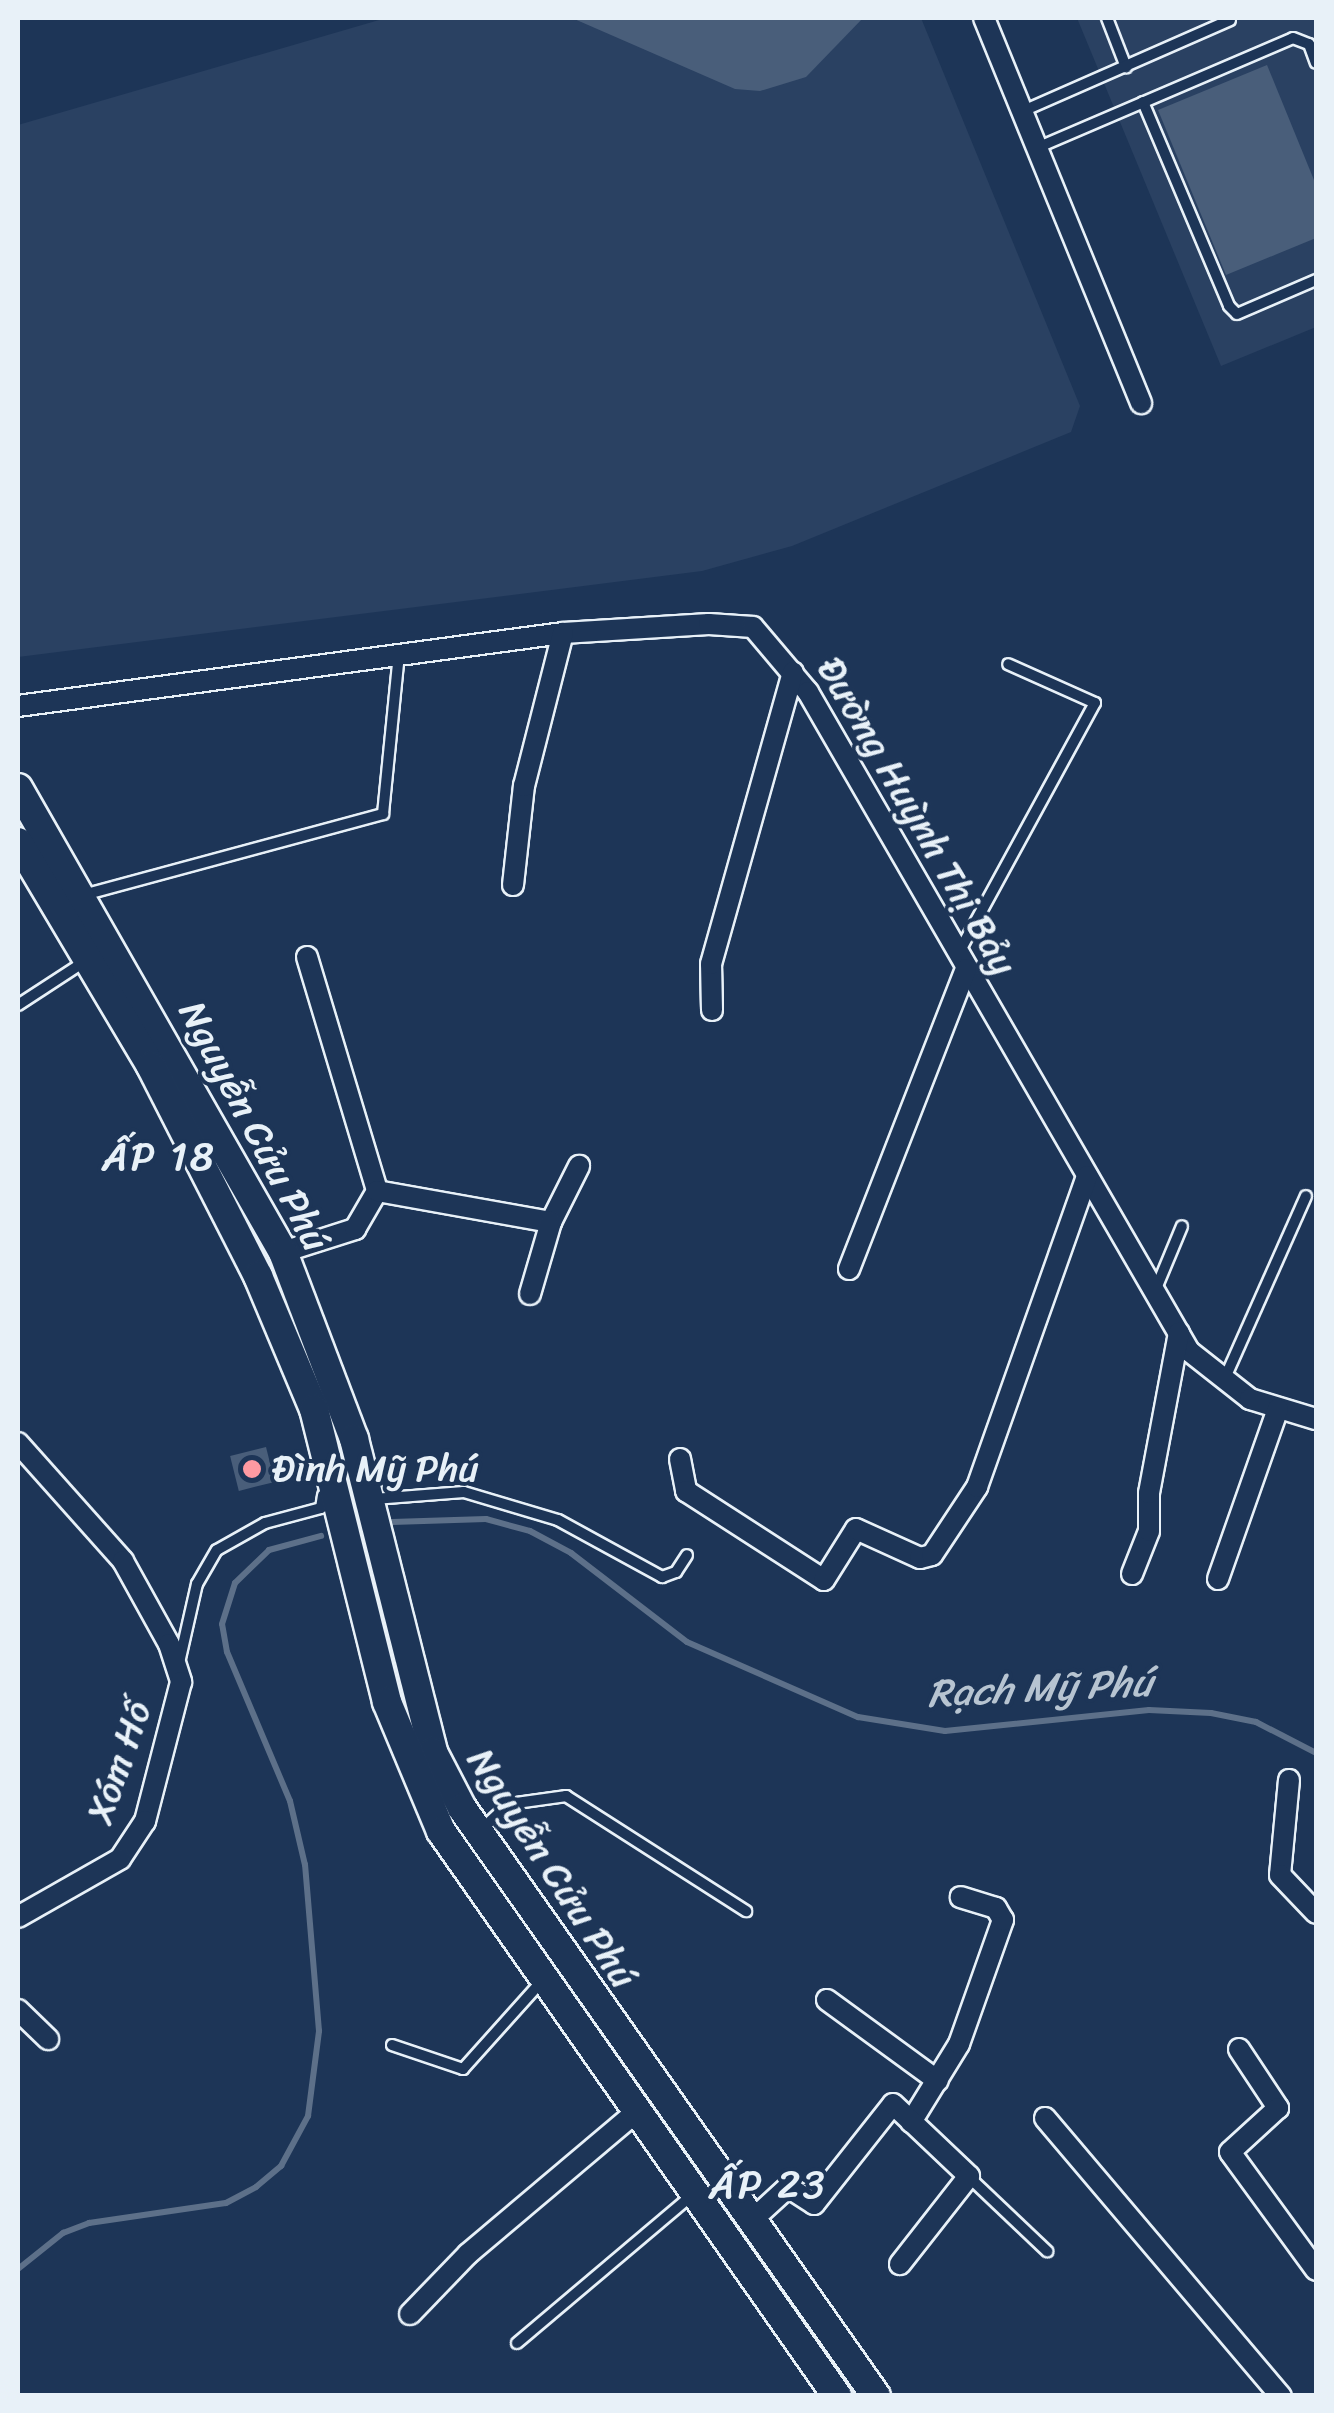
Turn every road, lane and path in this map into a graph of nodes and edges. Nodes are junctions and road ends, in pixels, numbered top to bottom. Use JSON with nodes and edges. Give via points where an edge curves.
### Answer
{"nodes":[{"id":1,"x":984,"y":18,"type":"edge"},
{"id":2,"x":1107,"y":18,"type":"edge"},
{"id":3,"x":1197,"y":18,"type":"edge"},
{"id":4,"x":1230,"y":20,"type":"dead end"},
{"id":5,"x":1203,"y":32,"type":"junction"},
{"id":6,"x":1316,"y":63,"type":"edge"},
{"id":7,"x":1126,"y":67,"type":"junction"},
{"id":8,"x":1142,"y":102,"type":"junction"},
{"id":9,"x":1023,"y":111,"type":"junction"},
{"id":10,"x":1039,"y":147,"type":"junction"},
{"id":11,"x":1316,"y":280,"type":"edge"},
{"id":12,"x":1141,"y":403,"type":"dead end"},
{"id":13,"x":563,"y":634,"type":"junction"},
{"id":14,"x":399,"y":652,"type":"junction"},
{"id":15,"x":1008,"y":664,"type":"dead end"},
{"id":16,"x":793,"y":672,"type":"junction"},
{"id":17,"x":18,"y":706,"type":"edge"},
{"id":18,"x":18,"y":788,"type":"edge"},
{"id":19,"x":18,"y":842,"type":"edge"},
{"id":20,"x":513,"y":885,"type":"dead end"},
{"id":21,"x":82,"y":896,"type":"junction"},
{"id":22,"x":307,"y":957,"type":"dead end"},
{"id":23,"x":89,"y":958,"type":"junction"},
{"id":24,"x":962,"y":962,"type":"junction"},
{"id":25,"x":18,"y":1005,"type":"edge"},
{"id":26,"x":712,"y":1010,"type":"dead end"},
{"id":27,"x":579,"y":1166,"type":"dead end"},
{"id":28,"x":1087,"y":1176,"type":"junction"},
{"id":29,"x":377,"y":1191,"type":"junction"},
{"id":30,"x":1306,"y":1196,"type":"dead end"},
{"id":31,"x":551,"y":1222,"type":"junction"},
{"id":32,"x":1182,"y":1226,"type":"dead end"},
{"id":33,"x":283,"y":1252,"type":"junction"},
{"id":34,"x":848,"y":1269,"type":"dead end"},
{"id":35,"x":1154,"y":1292,"type":"junction"},
{"id":36,"x":530,"y":1294,"type":"dead end"},
{"id":37,"x":1179,"y":1333,"type":"junction"},
{"id":38,"x":1222,"y":1383,"type":"junction"},
{"id":39,"x":314,"y":1408,"type":"junction"},
{"id":40,"x":1278,"y":1410,"type":"junction"},
{"id":41,"x":1316,"y":1419,"type":"edge"},
{"id":42,"x":18,"y":1443,"type":"edge"},
{"id":43,"x":680,"y":1459,"type":"dead end"},
{"id":44,"x":368,"y":1500,"type":"junction"},
{"id":45,"x":687,"y":1555,"type":"dead end"},
{"id":46,"x":1132,"y":1574,"type":"dead end"},
{"id":47,"x":1218,"y":1579,"type":"dead end"},
{"id":48,"x":178,"y":1668,"type":"junction"},
{"id":49,"x":1289,"y":1780,"type":"dead end"},
{"id":50,"x":477,"y":1834,"type":"junction"},
{"id":51,"x":961,"y":1897,"type":"dead end"},
{"id":52,"x":746,"y":1911,"type":"dead end"},
{"id":53,"x":1316,"y":1914,"type":"edge"},
{"id":54,"x":18,"y":1917,"type":"edge"},
{"id":55,"x":542,"y":1981,"type":"junction"},
{"id":56,"x":827,"y":2000,"type":"dead end"},
{"id":57,"x":18,"y":2010,"type":"edge"},
{"id":58,"x":48,"y":2040,"type":"dead end"},
{"id":59,"x":392,"y":2045,"type":"dead end"},
{"id":60,"x":1238,"y":2049,"type":"dead end"},
{"id":61,"x":938,"y":2080,"type":"junction"},
{"id":62,"x":636,"y":2112,"type":"junction"},
{"id":63,"x":1045,"y":2118,"type":"dead end"},
{"id":64,"x":911,"y":2122,"type":"junction"},
{"id":65,"x":968,"y":2176,"type":"junction"},
{"id":66,"x":693,"y":2194,"type":"junction"},
{"id":67,"x":750,"y":2222,"type":"junction"},
{"id":68,"x":1047,"y":2251,"type":"dead end"},
{"id":69,"x":900,"y":2264,"type":"dead end"},
{"id":70,"x":1316,"y":2270,"type":"edge"},
{"id":71,"x":410,"y":2314,"type":"dead end"},
{"id":72,"x":516,"y":2343,"type":"dead end"},
{"id":73,"x":837,"y":2396,"type":"edge"},
{"id":74,"x":876,"y":2396,"type":"edge"},
{"id":75,"x":1281,"y":2396,"type":"edge"}],
"edges":[{"from":1,"to":9,"type":"street"},
{"from":2,"to":7,"type":"lane"},
{"from":3,"to":5,"type":"lane"},
{"from":4,"to":5,"type":"lane"},
{"from":5,"to":7,"type":"lane"},
{"from":6,"to":8,"type":"lane","via":[[1309,44],[1293,38]]},
{"from":7,"to":9,"type":"lane"},
{"from":8,"to":10,"type":"lane"},
{"from":8,"to":11,"type":"lane","via":[[1228,306],[1238,314]]},
{"from":9,"to":10,"type":"street"},
{"from":10,"to":12,"type":"street"},
{"from":13,"to":14,"type":"street","name":"Đường Huỳnh Thị Bảy"},
{"from":13,"to":16,"type":"street","name":"Đường Huỳnh Thị Bảy","via":[[753,627]]},
{"from":13,"to":20,"type":"street","via":[[524,786]]},
{"from":14,"to":17,"type":"street","name":"Đường Huỳnh Thị Bảy"},
{"from":14,"to":21,"type":"lane","via":[[383,814]]},
{"from":15,"to":24,"type":"lane","via":[[1095,703]]},
{"from":16,"to":24,"type":"street","name":"Đường Huỳnh Thị Bảy"},
{"from":16,"to":26,"type":"street","via":[[711,964]]},
{"from":18,"to":21,"type":"main road","name":"Nguyễn Cửu Phú"},
{"from":19,"to":23,"type":"main road","name":"Nguyễn Cửu Phú"},
{"from":21,"to":33,"type":"main road","name":"Nguyễn Cửu Phú"},
{"from":22,"to":29,"type":"street"},
{"from":23,"to":25,"type":"lane"},
{"from":23,"to":39,"type":"main road","name":"Nguyễn Cửu Phú","via":[[222,1196]]},
{"from":24,"to":28,"type":"street","name":"Đường Huỳnh Thị Bảy"},
{"from":24,"to":34,"type":"street"},
{"from":27,"to":31,"type":"street"},
{"from":28,"to":35,"type":"street","name":"Đường Huỳnh Thị Bảy"},
{"from":28,"to":43,"type":"street","via":[[977,1487],[932,1555],[920,1558],[856,1529],[824,1580],[686,1491]]},
{"from":29,"to":31,"type":"street"},
{"from":29,"to":33,"type":"street","via":[[355,1228]]},
{"from":30,"to":38,"type":"lane"},
{"from":31,"to":36,"type":"street"},
{"from":32,"to":35,"type":"lane"},
{"from":33,"to":44,"type":"main road","name":"Nguyễn Cửu Phú","via":[[354,1439]]},
{"from":35,"to":37,"type":"street","name":"Đường Huỳnh Thị Bảy"},
{"from":37,"to":38,"type":"street","name":"Đường Huỳnh Thị Bảy"},
{"from":37,"to":46,"type":"street","via":[[1148,1493],[1149,1531]]},
{"from":38,"to":40,"type":"street","name":"Đường Huỳnh Thị Bảy"},
{"from":39,"to":48,"type":"lane","via":[[306,1428],[323,1505],[264,1523],[216,1550],[197,1584]]},
{"from":39,"to":55,"type":"main road","name":"Nguyễn Cửu Phú","via":[[409,1766],[441,1832]]},
{"from":40,"to":41,"type":"street","name":"Đường Huỳnh Thị Bảy"},
{"from":40,"to":47,"type":"street"},
{"from":42,"to":48,"type":"street","name":"Xóm Hố","via":[[123,1561]]},
{"from":44,"to":45,"type":"lane","via":[[464,1492],[558,1520],[662,1577],[676,1572]]},
{"from":44,"to":50,"type":"main road","name":"Nguyễn Cửu Phú","via":[[434,1752]]},
{"from":48,"to":54,"type":"street","name":"Xóm Hố","via":[[176,1717],[145,1821],[120,1859]]},
{"from":49,"to":53,"type":"street","via":[[1280,1875]]},
{"from":50,"to":52,"type":"lane","via":[[509,1804],[566,1796]]},
{"from":50,"to":67,"type":"main road","name":"Nguyễn Cửu Phú"},
{"from":51,"to":61,"type":"street","via":[[996,1908],[1003,1920],[959,2044]]},
{"from":55,"to":59,"type":"lane","via":[[463,2069]]},
{"from":55,"to":62,"type":"main road","name":"Nguyễn Cửu Phú"},
{"from":56,"to":61,"type":"street"},
{"from":57,"to":58,"type":"street"},
{"from":60,"to":70,"type":"street","via":[[1278,2108],[1230,2152]]},
{"from":61,"to":64,"type":"street"},
{"from":62,"to":66,"type":"main road","name":"Nguyễn Cửu Phú"},
{"from":62,"to":71,"type":"street","via":[[468,2254]]},
{"from":63,"to":75,"type":"street"},
{"from":64,"to":65,"type":"street"},
{"from":64,"to":67,"type":"street","via":[[893,2104],[814,2204],[788,2187]]},
{"from":65,"to":68,"type":"lane"},
{"from":65,"to":69,"type":"street"},
{"from":66,"to":72,"type":"lane"},
{"from":66,"to":73,"type":"main road","name":"Nguyễn Cửu Phú"},
{"from":67,"to":74,"type":"main road","name":"Nguyễn Cửu Phú"}]}
